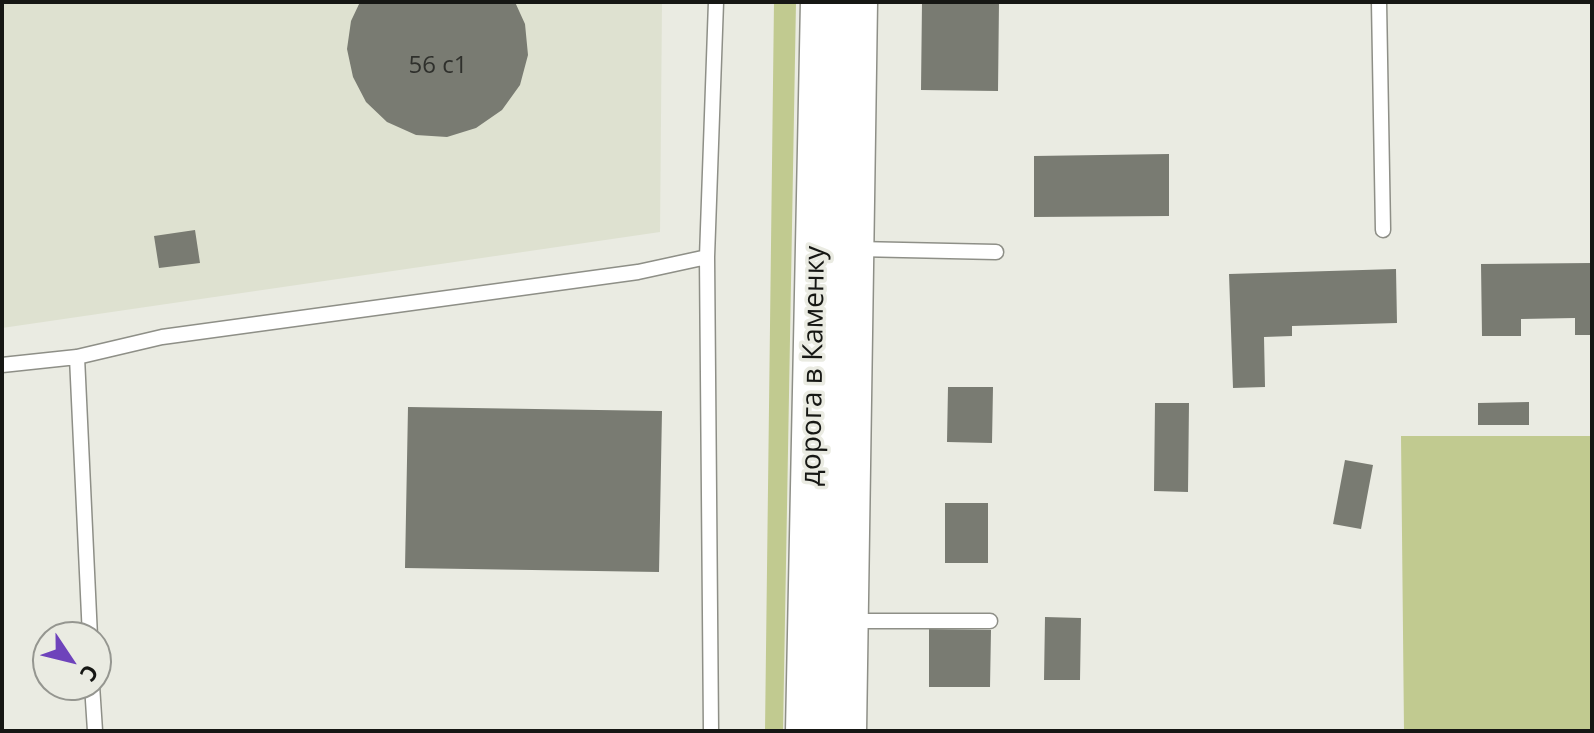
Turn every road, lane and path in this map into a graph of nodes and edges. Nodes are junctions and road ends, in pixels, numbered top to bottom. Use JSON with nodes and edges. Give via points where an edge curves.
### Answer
{"nodes":[{"id":1,"x":716,"y":2,"type":"edge"},
{"id":2,"x":821,"y":2,"type":"edge"},
{"id":3,"x":857,"y":2,"type":"edge"},
{"id":4,"x":1379,"y":2,"type":"edge"},
{"id":5,"x":1383,"y":230,"type":"dead end"},
{"id":6,"x":852,"y":249,"type":"junction"},
{"id":7,"x":996,"y":252,"type":"dead end"},
{"id":8,"x":707,"y":257,"type":"junction"},
{"id":9,"x":77,"y":357,"type":"junction"},
{"id":10,"x":2,"y":365,"type":"edge"},
{"id":11,"x":89,"y":621,"type":"edge"},
{"id":12,"x":848,"y":621,"type":"junction"},
{"id":13,"x":990,"y":621,"type":"dead end"},
{"id":14,"x":93,"y":701,"type":"edge"},
{"id":15,"x":95,"y":731,"type":"edge"},
{"id":16,"x":711,"y":731,"type":"edge"},
{"id":17,"x":806,"y":731,"type":"edge"},
{"id":18,"x":846,"y":731,"type":"edge"}],
"edges":[{"from":1,"to":8,"type":"lane"},
{"from":2,"to":17,"type":"main road","name":"дорога в Каменку"},
{"from":3,"to":6,"type":"main road","name":"дорога в Каменку"},
{"from":4,"to":5,"type":"lane"},
{"from":6,"to":7,"type":"lane"},
{"from":6,"to":12,"type":"main road","name":"дорога в Каменку"},
{"from":8,"to":9,"type":"lane","via":[[638,272],[162,337]]},
{"from":8,"to":16,"type":"lane"},
{"from":9,"to":10,"type":"lane"},
{"from":9,"to":11,"type":"lane"},
{"from":12,"to":13,"type":"lane"},
{"from":12,"to":18,"type":"main road","name":"дорога в Каменку"},
{"from":14,"to":15,"type":"lane"}]}
